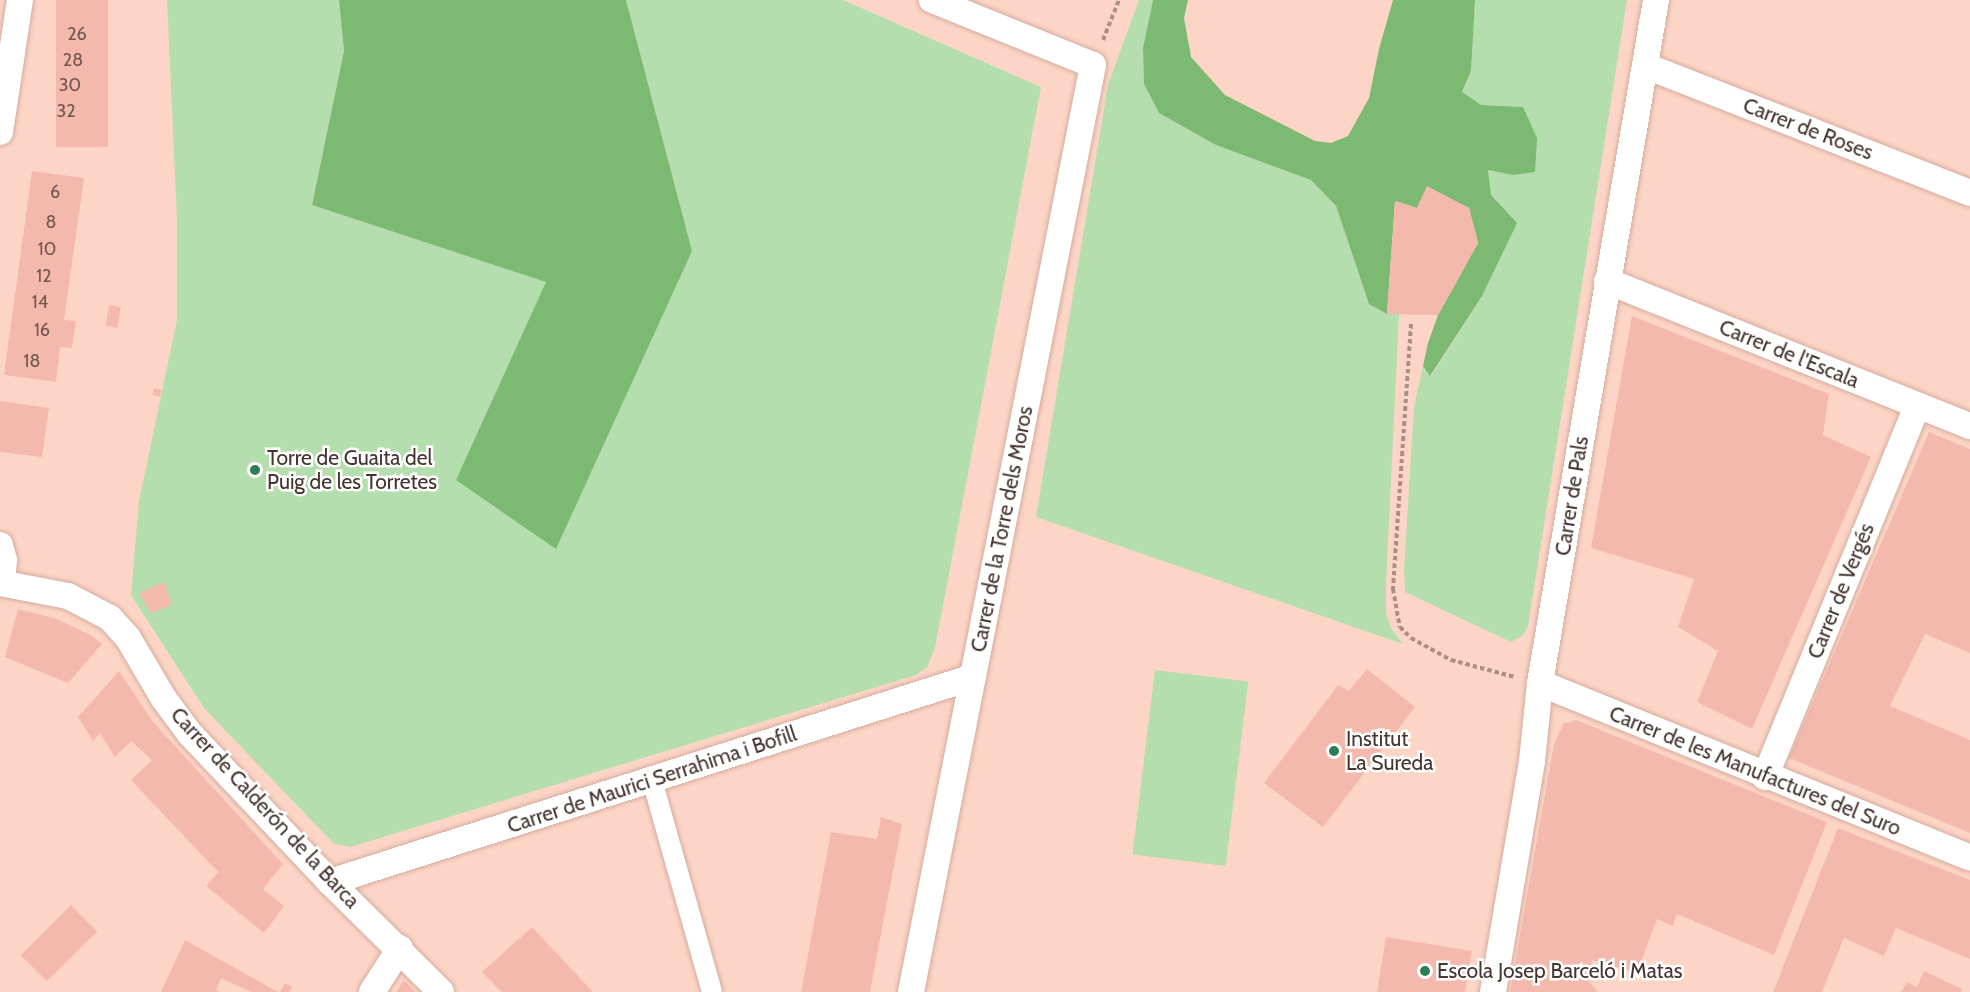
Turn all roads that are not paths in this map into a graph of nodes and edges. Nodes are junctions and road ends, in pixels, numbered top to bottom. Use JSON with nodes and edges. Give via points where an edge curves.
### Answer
{"nodes":[{"id":1,"x":20,"y":0,"type":"edge"},
{"id":2,"x":932,"y":0,"type":"edge"},
{"id":3,"x":1656,"y":0,"type":"edge"},
{"id":4,"x":1646,"y":66,"type":"junction"},
{"id":5,"x":0,"y":132,"type":"edge"},
{"id":6,"x":1970,"y":193,"type":"edge"},
{"id":7,"x":1608,"y":281,"type":"junction"},
{"id":8,"x":1917,"y":406,"type":"junction"},
{"id":9,"x":1970,"y":426,"type":"edge"},
{"id":10,"x":0,"y":545,"type":"edge"},
{"id":11,"x":1,"y":583,"type":"edge"},
{"id":12,"x":973,"y":677,"type":"junction"},
{"id":13,"x":1540,"y":683,"type":"junction"},
{"id":14,"x":1765,"y":777,"type":"junction"},
{"id":15,"x":652,"y":780,"type":"junction"},
{"id":16,"x":1970,"y":858,"type":"edge"},
{"id":17,"x":330,"y":882,"type":"junction"},
{"id":18,"x":400,"y":948,"type":"junction"},
{"id":19,"x":372,"y":992,"type":"edge"},
{"id":20,"x":441,"y":992,"type":"edge"},
{"id":21,"x":712,"y":992,"type":"edge"},
{"id":22,"x":911,"y":992,"type":"edge"},
{"id":23,"x":1492,"y":992,"type":"edge"}],
"edges":[{"from":1,"to":5,"type":"street"},
{"from":2,"to":12,"type":"street","name":"Carrer de la Torre dels Moros","via":[[1093,65]]},
{"from":3,"to":4,"type":"street","name":"Carrer de Pals"},
{"from":4,"to":6,"type":"street","name":"Carrer de Roses"},
{"from":4,"to":7,"type":"street","name":"Carrer de Pals"},
{"from":7,"to":8,"type":"street","name":"Carrer de l'Escala"},
{"from":7,"to":13,"type":"street","name":"Carrer de Pals"},
{"from":8,"to":9,"type":"street","name":"Carrer de l'Escala"},
{"from":8,"to":14,"type":"street","name":"Carrer de Vergés"},
{"from":10,"to":11,"type":"street","via":[[4,560]]},
{"from":11,"to":17,"type":"street","name":"Carrer de Calderón de la Barca","via":[[68,596],[110,618],[128,638],[190,734]]},
{"from":12,"to":15,"type":"street","name":"Carrer de Maurici Serrahima i Bofill"},
{"from":12,"to":22,"type":"street","name":"Carrer de la Torre dels Moros"},
{"from":13,"to":14,"type":"street","name":"Carrer de les Manufactures del Suro"},
{"from":13,"to":23,"type":"street","name":"Carrer de Pals","via":[[1532,761]]},
{"from":14,"to":16,"type":"street","name":"Carrer de les Manufactures del Suro"},
{"from":15,"to":17,"type":"street","name":"Carrer de Maurici Serrahima i Bofill"},
{"from":15,"to":21,"type":"street"},
{"from":17,"to":18,"type":"street","name":"Carrer de Calderón de la Barca"},
{"from":18,"to":19,"type":"street"},
{"from":18,"to":20,"type":"street","name":"Carrer de Calderón de la Barca"}]}
